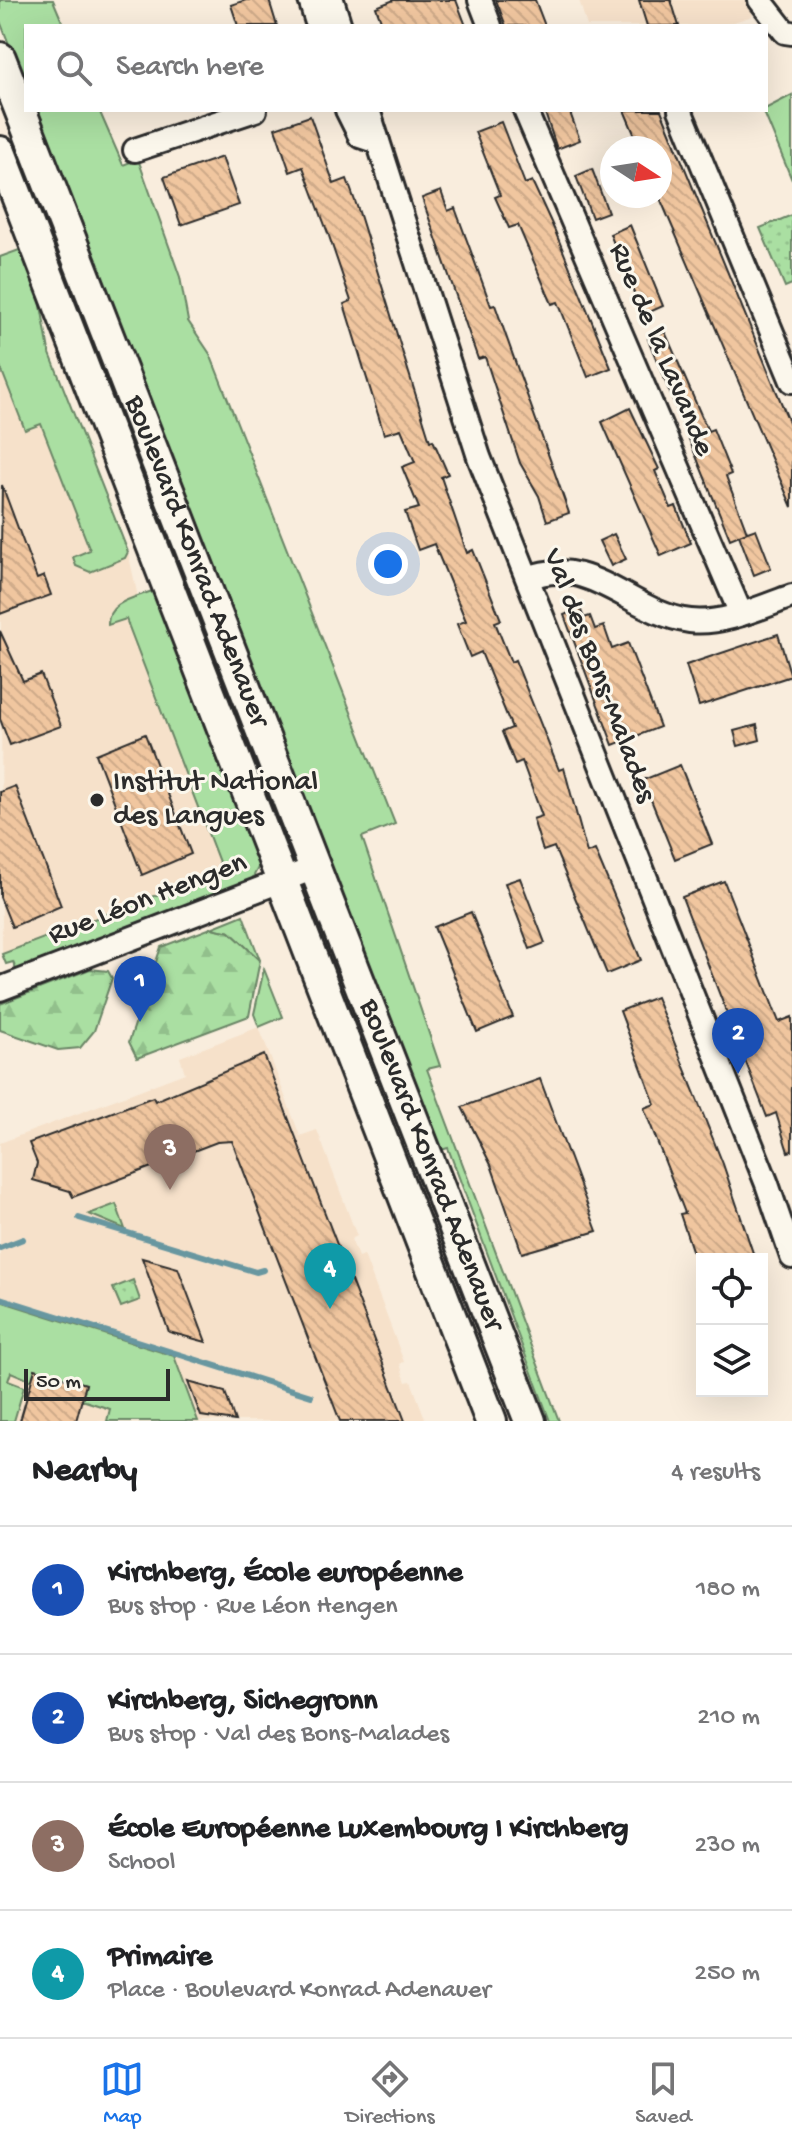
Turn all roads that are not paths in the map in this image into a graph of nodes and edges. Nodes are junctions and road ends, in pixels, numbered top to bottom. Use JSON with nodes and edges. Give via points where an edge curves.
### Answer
{"nodes":[{"id":1,"x":310,"y":0,"type":"edge"},
{"id":2,"x":332,"y":0,"type":"edge"},
{"id":3,"x":480,"y":0,"type":"edge"},
{"id":4,"x":760,"y":0,"type":"edge"},
{"id":5,"x":317,"y":24,"type":"edge"},
{"id":6,"x":339,"y":24,"type":"edge"},
{"id":7,"x":489,"y":24,"type":"edge"},
{"id":8,"x":781,"y":36,"type":"edge"},
{"id":9,"x":0,"y":58,"type":"edge"},
{"id":10,"x":249,"y":112,"type":"edge"},
{"id":11,"x":348,"y":112,"type":"edge"},
{"id":12,"x":369,"y":112,"type":"edge"},
{"id":13,"x":526,"y":112,"type":"edge"},
{"id":14,"x":681,"y":112,"type":"edge"},
{"id":15,"x":10,"y":114,"type":"edge"},
{"id":16,"x":378,"y":142,"type":"junction"},
{"id":17,"x":135,"y":150,"type":"dead end"},
{"id":18,"x":0,"y":152,"type":"edge"},
{"id":19,"x":792,"y":381,"type":"edge"},
{"id":20,"x":528,"y":578,"type":"junction"},
{"id":21,"x":792,"y":596,"type":"edge"},
{"id":22,"x":741,"y":614,"type":"junction"},
{"id":23,"x":317,"y":867,"type":"junction"},
{"id":24,"x":281,"y":881,"type":"junction"},
{"id":25,"x":0,"y":989,"type":"edge"},
{"id":26,"x":792,"y":1257,"type":"edge"},
{"id":27,"x":491,"y":1421,"type":"edge"},
{"id":28,"x":530,"y":1421,"type":"edge"}],
"edges":[{"from":1,"to":5,"type":"street"},
{"from":2,"to":6,"type":"street"},
{"from":3,"to":7,"type":"street"},
{"from":4,"to":8,"type":"street"},
{"from":9,"to":15,"type":"main road","name":"Boulevard Konrad Adenauer"},
{"from":10,"to":17,"type":"street"},
{"from":11,"to":16,"type":"street","via":[[360,136]]},
{"from":12,"to":16,"type":"street","name":"Val des Bons-Malades"},
{"from":13,"to":22,"type":"street","name":"Rue de la Lavande"},
{"from":14,"to":19,"type":"street"},
{"from":15,"to":23,"type":"main road","name":"Boulevard Konrad Adenauer"},
{"from":16,"to":20,"type":"street","name":"Val des Bons-Malades","via":[[479,457]]},
{"from":18,"to":24,"type":"main road","name":"Boulevard Konrad Adenauer"},
{"from":20,"to":22,"type":"street","via":[[557,569],[575,571],[654,612],[692,621]]},
{"from":20,"to":26,"type":"street","name":"Val des Bons-Malades"},
{"from":21,"to":22,"type":"street"},
{"from":23,"to":24,"type":"street","name":"Rue Léon Hengen"},
{"from":23,"to":28,"type":"main road","name":"Boulevard Konrad Adenauer"},
{"from":24,"to":25,"type":"street","name":"Rue Léon Hengen"},
{"from":24,"to":27,"type":"main road","name":"Boulevard Konrad Adenauer"}]}
